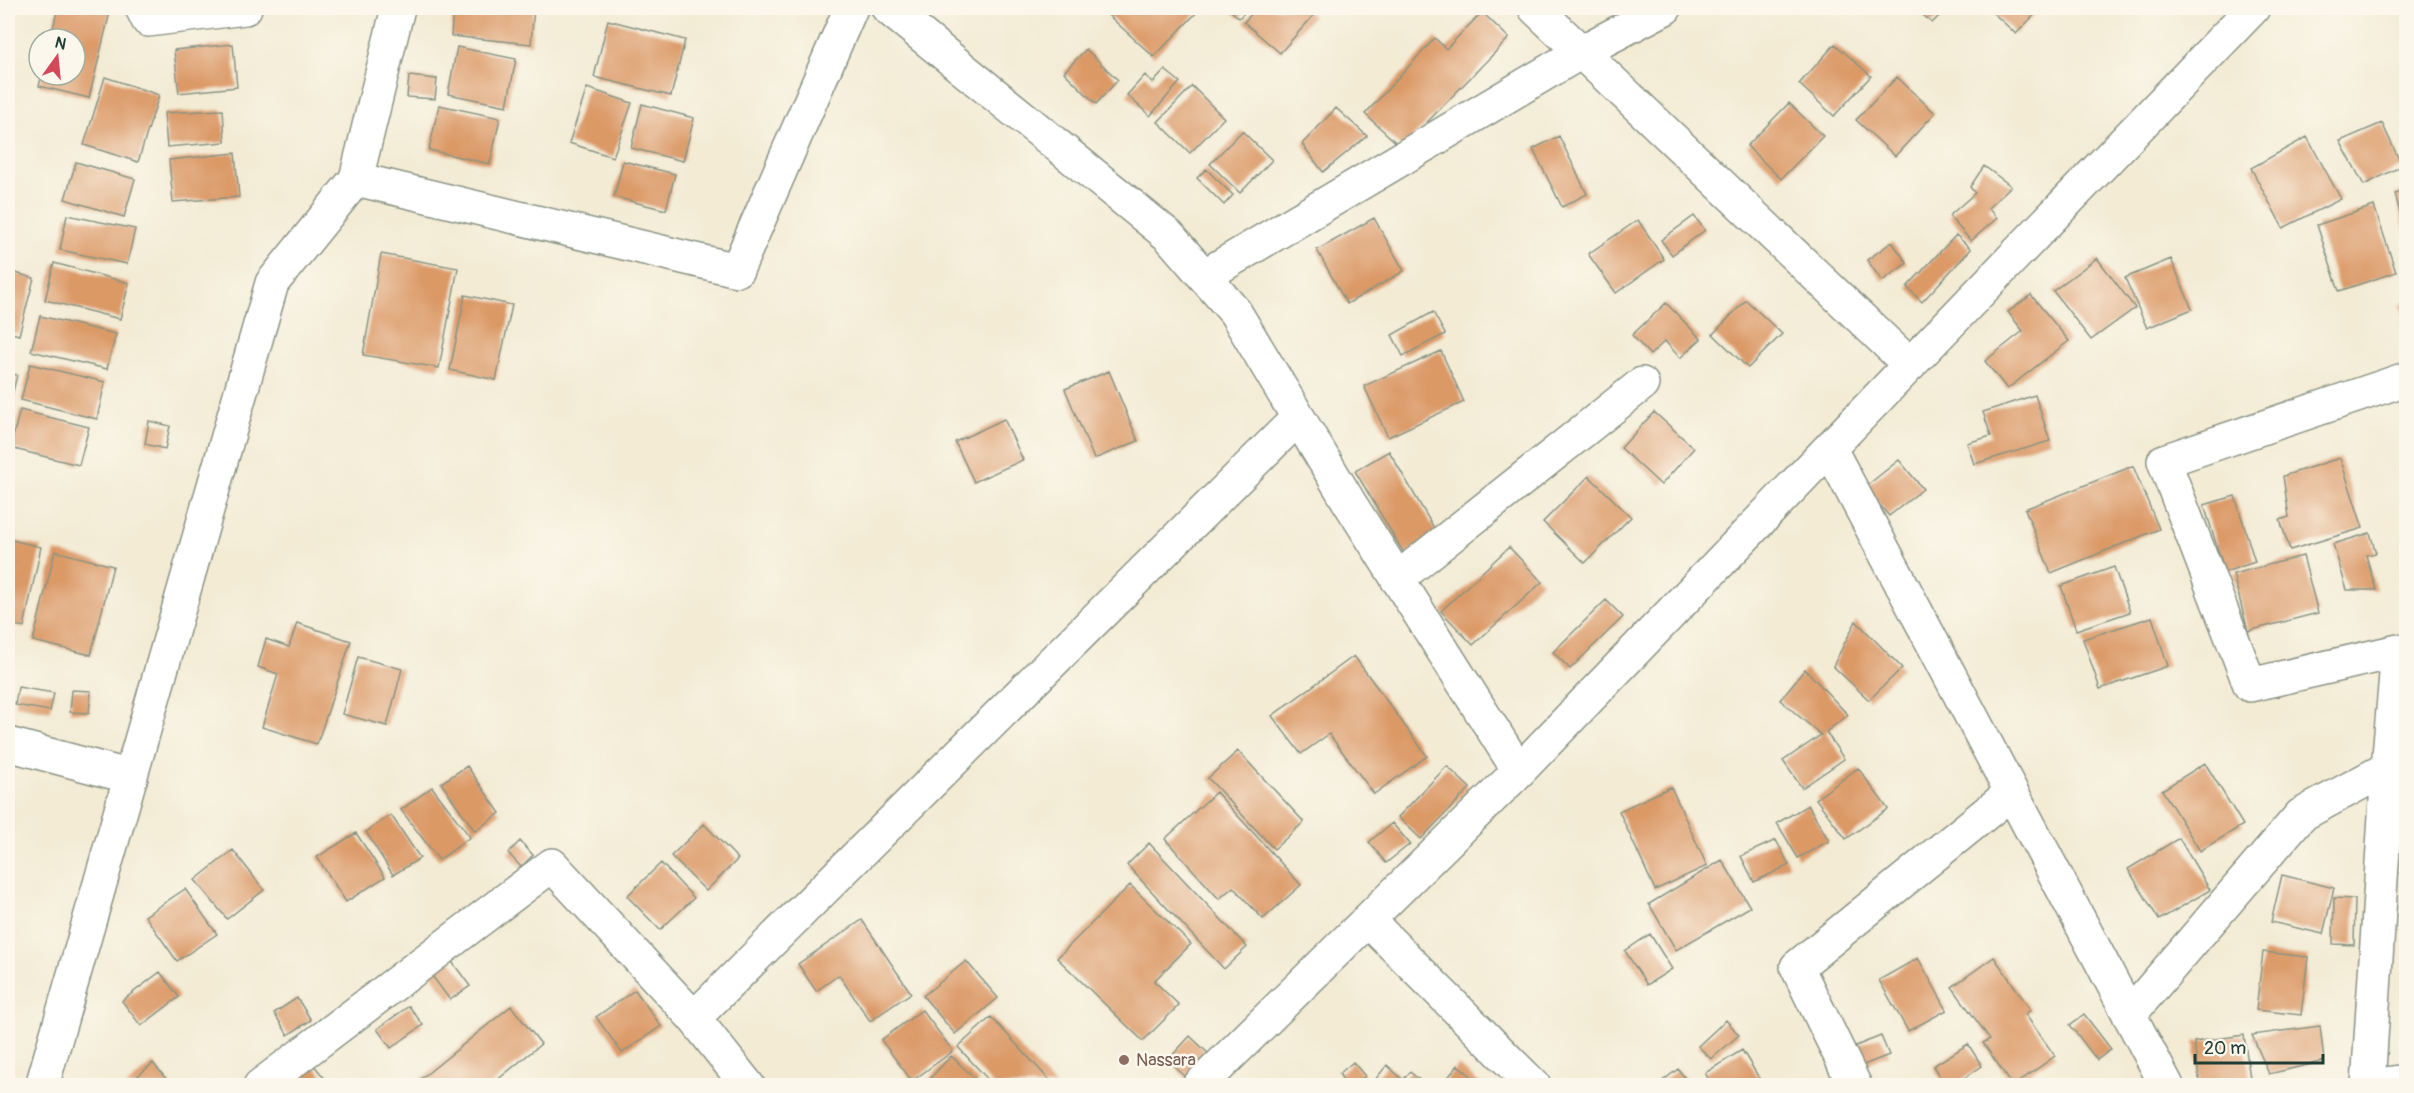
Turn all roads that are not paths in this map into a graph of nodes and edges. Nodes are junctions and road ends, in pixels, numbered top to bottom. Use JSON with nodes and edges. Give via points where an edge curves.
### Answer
{"nodes":[{"id":1,"x":142,"y":8,"type":"edge"},
{"id":2,"x":245,"y":8,"type":"edge"},
{"id":3,"x":398,"y":8,"type":"edge"},
{"id":4,"x":851,"y":8,"type":"edge"},
{"id":5,"x":888,"y":8,"type":"edge"},
{"id":6,"x":1535,"y":8,"type":"edge"},
{"id":7,"x":1665,"y":8,"type":"edge"},
{"id":8,"x":2253,"y":8,"type":"edge"},
{"id":9,"x":1581,"y":52,"type":"junction"},
{"id":10,"x":356,"y":179,"type":"junction"},
{"id":11,"x":1204,"y":276,"type":"junction"},
{"id":12,"x":1911,"y":365,"type":"junction"},
{"id":13,"x":2406,"y":379,"type":"edge"},
{"id":14,"x":1642,"y":384,"type":"dead end"},
{"id":15,"x":1298,"y":418,"type":"junction"},
{"id":16,"x":1830,"y":449,"type":"junction"},
{"id":17,"x":1397,"y":579,"type":"junction"},
{"id":18,"x":8,"y":744,"type":"edge"},
{"id":19,"x":2388,"y":768,"type":"junction"},
{"id":20,"x":1519,"y":771,"type":"junction"},
{"id":21,"x":131,"y":777,"type":"junction"},
{"id":22,"x":2012,"y":793,"type":"junction"},
{"id":23,"x":1368,"y":920,"type":"junction"},
{"id":24,"x":2129,"y":1015,"type":"junction"},
{"id":25,"x":694,"y":1018,"type":"junction"},
{"id":26,"x":2406,"y":1081,"type":"edge"},
{"id":27,"x":42,"y":1086,"type":"edge"},
{"id":28,"x":260,"y":1086,"type":"edge"},
{"id":29,"x":748,"y":1086,"type":"edge"},
{"id":30,"x":1199,"y":1086,"type":"edge"},
{"id":31,"x":1534,"y":1086,"type":"edge"},
{"id":32,"x":1855,"y":1086,"type":"edge"},
{"id":33,"x":2167,"y":1086,"type":"edge"},
{"id":34,"x":2370,"y":1086,"type":"edge"}],
"edges":[{"from":1,"to":2,"type":"street","via":[[148,20]]},
{"from":3,"to":10,"type":"street"},
{"from":4,"to":10,"type":"street","via":[[737,270]]},
{"from":5,"to":11,"type":"street","via":[[1169,237]]},
{"from":6,"to":9,"type":"street"},
{"from":7,"to":9,"type":"street"},
{"from":8,"to":12,"type":"street"},
{"from":9,"to":11,"type":"street"},
{"from":9,"to":12,"type":"street"},
{"from":10,"to":21,"type":"street","via":[[272,283]]},
{"from":11,"to":15,"type":"street","via":[[1235,312]]},
{"from":12,"to":16,"type":"street"},
{"from":13,"to":19,"type":"street","via":[[2164,461],[2250,685],[2398,651]]},
{"from":14,"to":17,"type":"street"},
{"from":15,"to":17,"type":"street"},
{"from":15,"to":25,"type":"street"},
{"from":16,"to":20,"type":"street"},
{"from":16,"to":22,"type":"street"},
{"from":17,"to":20,"type":"street"},
{"from":18,"to":21,"type":"street"},
{"from":19,"to":24,"type":"street","via":[[2301,814]]},
{"from":19,"to":34,"type":"street"},
{"from":20,"to":23,"type":"street"},
{"from":21,"to":27,"type":"street"},
{"from":22,"to":24,"type":"street"},
{"from":22,"to":32,"type":"street","via":[[1797,967]]},
{"from":23,"to":30,"type":"street"},
{"from":23,"to":31,"type":"street"},
{"from":24,"to":33,"type":"street"},
{"from":25,"to":28,"type":"street","via":[[552,865]]},
{"from":25,"to":29,"type":"street"},
{"from":26,"to":34,"type":"street"}]}
